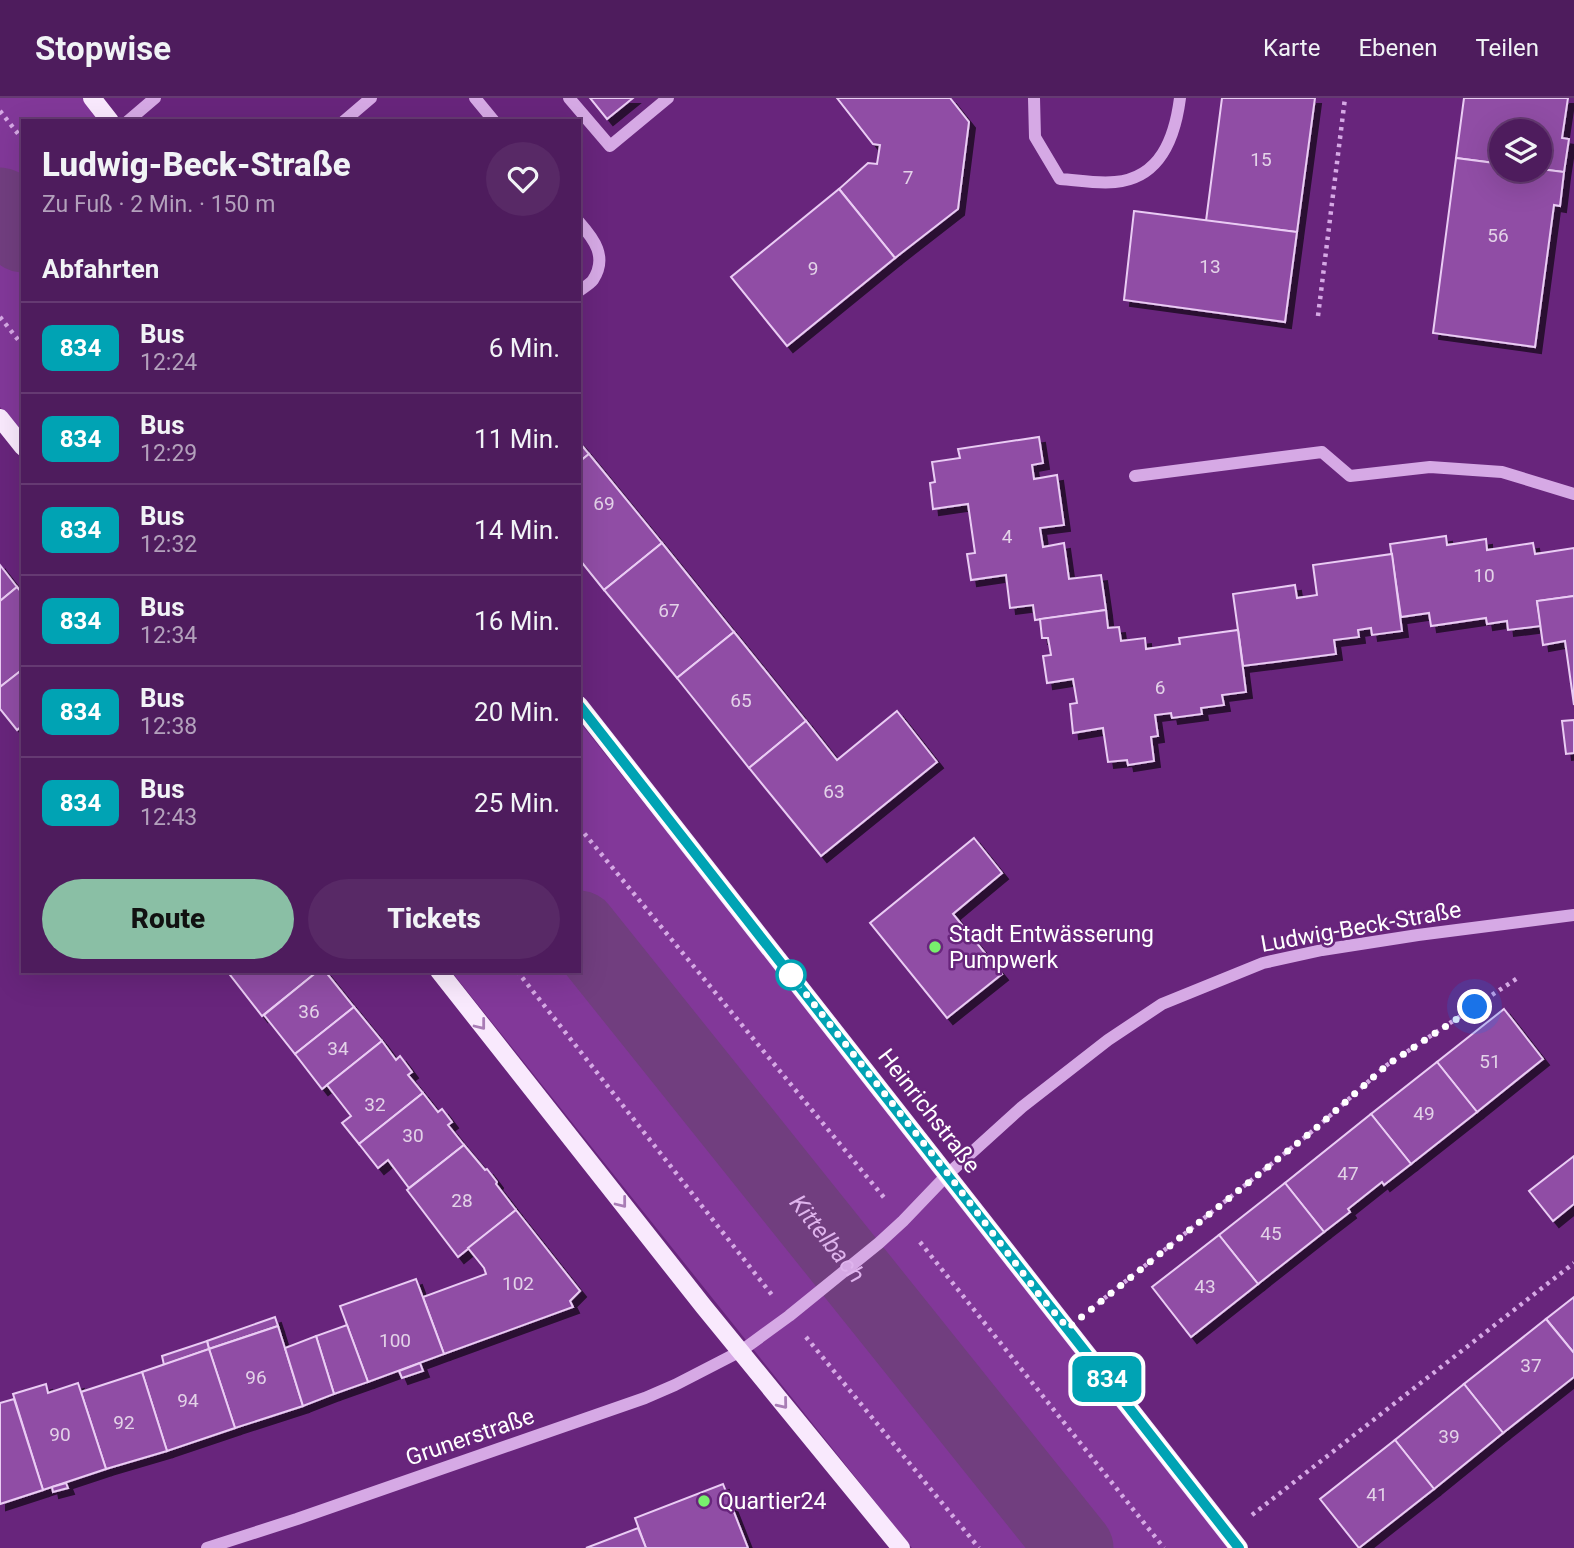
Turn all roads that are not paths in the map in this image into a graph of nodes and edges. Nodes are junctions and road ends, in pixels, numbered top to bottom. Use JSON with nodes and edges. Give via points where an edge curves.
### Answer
{"nodes":[{"id":1,"x":92,"y":98,"type":"edge"},
{"id":2,"x":155,"y":98,"type":"edge"},
{"id":3,"x":371,"y":98,"type":"edge"},
{"id":4,"x":475,"y":98,"type":"edge"},
{"id":5,"x":569,"y":98,"type":"edge"},
{"id":6,"x":667,"y":98,"type":"edge"},
{"id":7,"x":1034,"y":98,"type":"edge"},
{"id":8,"x":1180,"y":98,"type":"edge"},
{"id":9,"x":108,"y":119,"type":"edge"},
{"id":10,"x":130,"y":119,"type":"edge"},
{"id":11,"x":346,"y":119,"type":"edge"},
{"id":12,"x":492,"y":119,"type":"edge"},
{"id":13,"x":581,"y":224,"type":"edge"},
{"id":14,"x":581,"y":289,"type":"edge"},
{"id":15,"x":0,"y":418,"type":"edge"},
{"id":16,"x":21,"y":444,"type":"edge"},
{"id":17,"x":1135,"y":476,"type":"dead end"},
{"id":18,"x":1574,"y":494,"type":"edge"},
{"id":19,"x":581,"y":708,"type":"edge"},
{"id":20,"x":1574,"y":915,"type":"edge"},
{"id":21,"x":441,"y":973,"type":"edge"},
{"id":22,"x":948,"y":1174,"type":"junction"},
{"id":23,"x":741,"y":1351,"type":"junction"},
{"id":24,"x":1234,"y":1541,"type":"edge"},
{"id":25,"x":207,"y":1548,"type":"edge"},
{"id":26,"x":901,"y":1548,"type":"edge"}],
"edges":[{"from":1,"to":9,"type":"main road"},
{"from":2,"to":10,"type":"street"},
{"from":3,"to":11,"type":"street"},
{"from":4,"to":12,"type":"street"},
{"from":5,"to":6,"type":"street","via":[[610,146]]},
{"from":7,"to":8,"type":"street","via":[[1035,137],[1059,179],[1114,183],[1153,166],[1163,154],[1177,121]]},
{"from":13,"to":14,"type":"street","via":[[594,239],[600,259],[592,281]]},
{"from":15,"to":16,"type":"main road"},
{"from":17,"to":18,"type":"street","via":[[1322,452],[1350,475],[1430,467],[1502,472]]},
{"from":19,"to":22,"type":"main road","name":"Heinrichstraße"},
{"from":20,"to":22,"type":"street","name":"Ludwig-Beck-Straße","via":[[1274,960],[1162,1004],[1032,1098]]},
{"from":21,"to":23,"type":"main road","one_way":true},
{"from":22,"to":23,"type":"street","name":"Ludwig-Beck-Straße","via":[[879,1243]]},
{"from":22,"to":24,"type":"main road","name":"Heinrichstraße"},
{"from":23,"to":25,"type":"street","name":"Grunerstraße","via":[[645,1398]]},
{"from":23,"to":26,"type":"main road","one_way":true}]}
